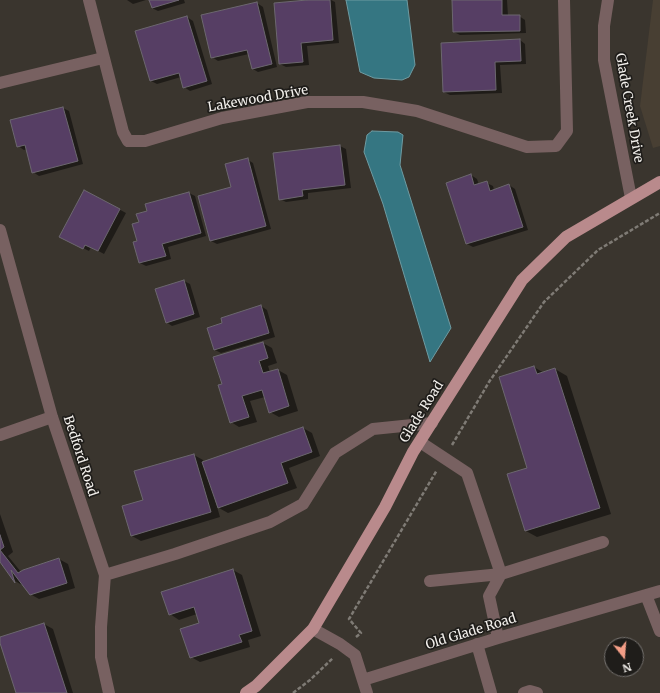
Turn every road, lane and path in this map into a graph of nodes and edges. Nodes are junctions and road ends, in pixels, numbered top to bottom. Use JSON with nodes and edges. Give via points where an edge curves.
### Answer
{"nodes":[{"id":1,"x":89,"y":0,"type":"edge"},
{"id":2,"x":564,"y":0,"type":"edge"},
{"id":3,"x":608,"y":0,"type":"edge"},
{"id":4,"x":103,"y":58,"type":"junction"},
{"id":5,"x":0,"y":83,"type":"edge"},
{"id":6,"x":660,"y":182,"type":"edge"},
{"id":7,"x":631,"y":198,"type":"junction"},
{"id":8,"x":660,"y":213,"type":"edge"},
{"id":9,"x":0,"y":230,"type":"edge"},
{"id":10,"x":52,"y":417,"type":"junction"},
{"id":11,"x":432,"y":423,"type":"junction"},
{"id":12,"x":0,"y":435,"type":"edge"},
{"id":13,"x":420,"y":442,"type":"junction"},
{"id":14,"x":445,"y":458,"type":"junction"},
{"id":15,"x":603,"y":542,"type":"dead end"},
{"id":16,"x":501,"y":574,"type":"junction"},
{"id":17,"x":105,"y":575,"type":"junction"},
{"id":18,"x":430,"y":581,"type":"dead end"},
{"id":19,"x":660,"y":591,"type":"edge"},
{"id":20,"x":646,"y":595,"type":"junction"},
{"id":21,"x":313,"y":630,"type":"junction"},
{"id":22,"x":660,"y":631,"type":"edge"},
{"id":23,"x":498,"y":638,"type":"junction"},
{"id":24,"x":477,"y":644,"type":"junction"},
{"id":25,"x":345,"y":647,"type":"junction"},
{"id":26,"x":363,"y":680,"type":"junction"},
{"id":27,"x":110,"y":693,"type":"edge"},
{"id":28,"x":246,"y":693,"type":"edge"},
{"id":29,"x":292,"y":693,"type":"edge"},
{"id":30,"x":367,"y":693,"type":"edge"},
{"id":31,"x":490,"y":693,"type":"edge"},
{"id":32,"x":524,"y":693,"type":"edge"},
{"id":33,"x":537,"y":693,"type":"edge"}],
"edges":[{"from":1,"to":4,"type":"street","name":"Lakewood Drive"},
{"from":2,"to":4,"type":"street","name":"Lakewood Drive","via":[[567,131],[556,146],[527,147],[418,111],[363,102],[307,102],[222,118],[145,141],[128,141],[123,132]]},
{"from":3,"to":7,"type":"street","name":"Glade Creek Drive","via":[[604,26],[604,60]]},
{"from":4,"to":5,"type":"street"},
{"from":6,"to":7,"type":"main road","name":"Glade Road"},
{"from":7,"to":11,"type":"main road","name":"Glade Road","via":[[566,237],[522,280]]},
{"from":8,"to":14,"type":"path","via":[[598,250],[544,302],[489,382]]},
{"from":9,"to":10,"type":"street","name":"Bedford Road"},
{"from":10,"to":12,"type":"street"},
{"from":10,"to":17,"type":"street","name":"Bedford Road"},
{"from":11,"to":13,"type":"main road","name":"Glade Road"},
{"from":11,"to":17,"type":"street","via":[[374,429],[335,453],[303,504],[270,522]]},
{"from":13,"to":14,"type":"street"},
{"from":13,"to":21,"type":"main road","name":"Glade Road"},
{"from":14,"to":16,"type":"street","via":[[467,473]]},
{"from":14,"to":25,"type":"path","via":[[349,619],[361,633]]},
{"from":15,"to":16,"type":"street"},
{"from":16,"to":18,"type":"street"},
{"from":16,"to":23,"type":"street","via":[[489,596]]},
{"from":17,"to":27,"type":"street","name":"Bedford Road","via":[[101,657]]},
{"from":19,"to":20,"type":"street","name":"Old Glade Road"},
{"from":20,"to":22,"type":"street"},
{"from":20,"to":23,"type":"street","name":"Old Glade Road"},
{"from":21,"to":25,"type":"street"},
{"from":21,"to":28,"type":"main road","name":"Glade Road"},
{"from":23,"to":24,"type":"street","name":"Old Glade Road"},
{"from":24,"to":26,"type":"street","name":"Old Glade Road"},
{"from":24,"to":31,"type":"street"},
{"from":25,"to":26,"type":"street","via":[[355,656]]},
{"from":25,"to":29,"type":"path"},
{"from":26,"to":30,"type":"street"},
{"from":32,"to":33,"type":"street"}]}
